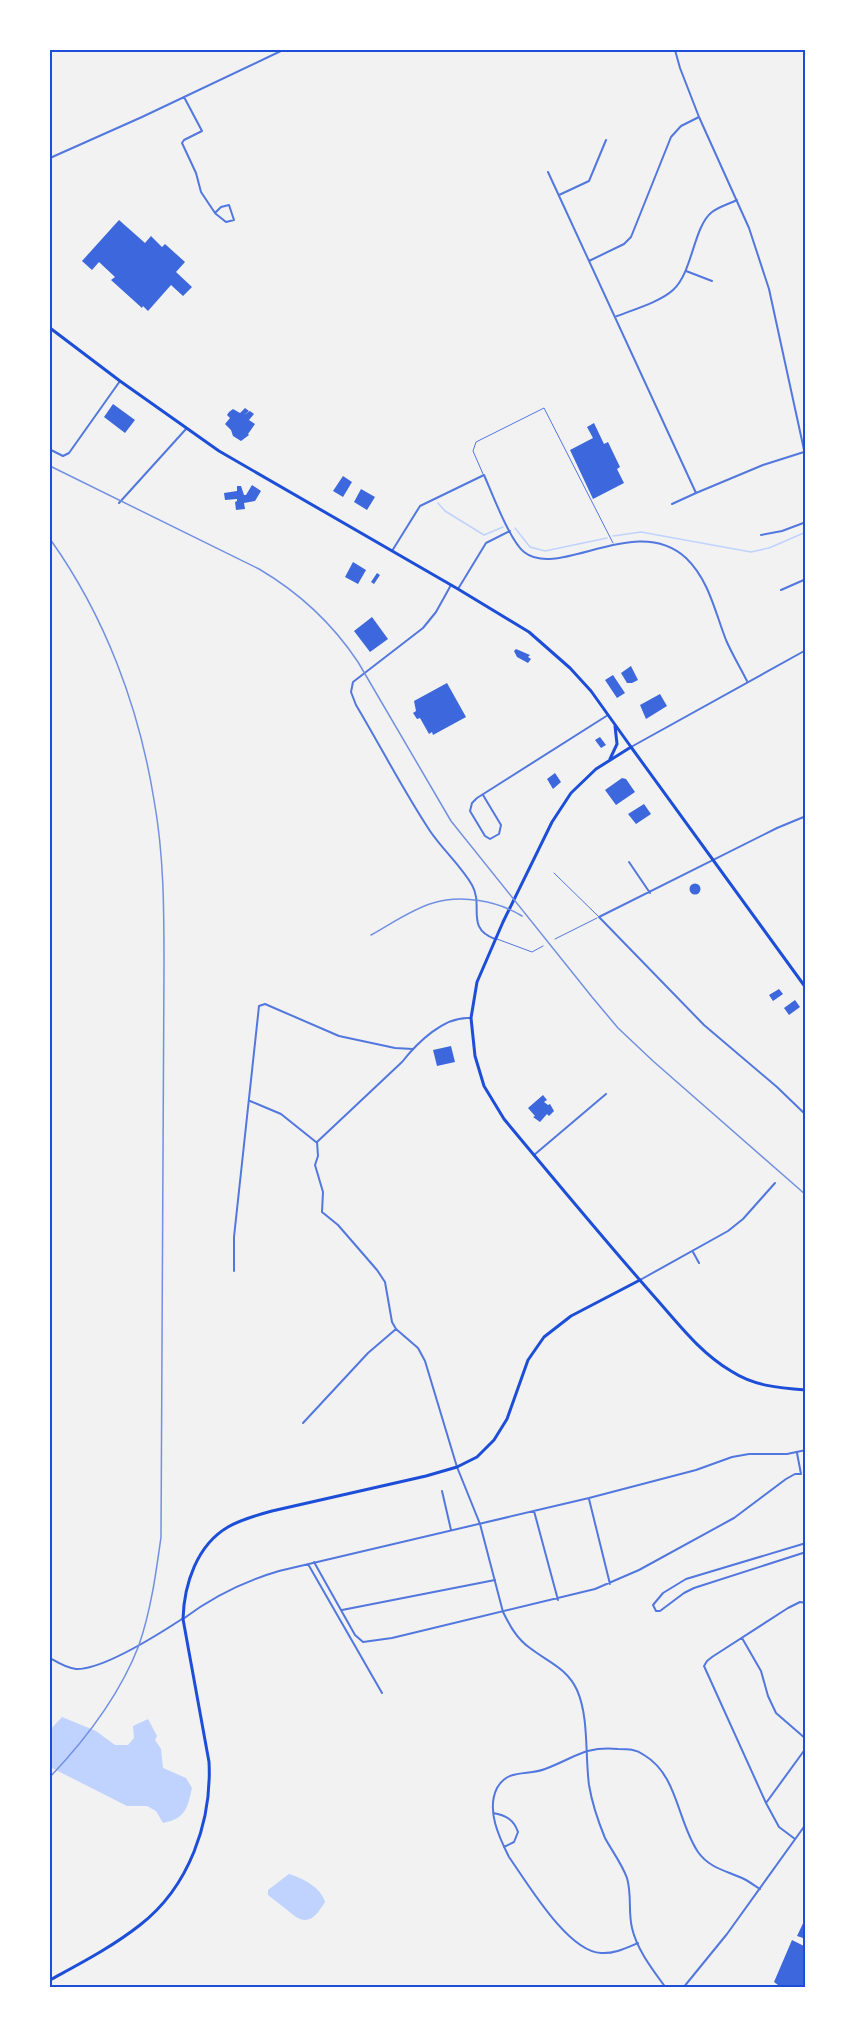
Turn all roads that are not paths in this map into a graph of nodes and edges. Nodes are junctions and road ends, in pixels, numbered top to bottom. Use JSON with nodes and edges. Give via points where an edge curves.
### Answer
{"nodes":[{"id":1,"x":283,"y":50,"type":"edge"},
{"id":2,"x":675,"y":50,"type":"edge"},
{"id":3,"x":184,"y":97,"type":"junction"},
{"id":4,"x":699,"y":117,"type":"junction"},
{"id":5,"x":606,"y":140,"type":"dead end"},
{"id":6,"x":50,"y":158,"type":"edge"},
{"id":7,"x":548,"y":172,"type":"dead end"},
{"id":8,"x":559,"y":195,"type":"junction"},
{"id":9,"x":737,"y":200,"type":"junction"},
{"id":10,"x":215,"y":213,"type":"junction"},
{"id":11,"x":589,"y":261,"type":"junction"},
{"id":12,"x":686,"y":271,"type":"junction"},
{"id":13,"x":712,"y":281,"type":"dead end"},
{"id":14,"x":615,"y":317,"type":"junction"},
{"id":15,"x":50,"y":328,"type":"edge"},
{"id":16,"x":120,"y":381,"type":"junction"},
{"id":17,"x":186,"y":429,"type":"junction"},
{"id":18,"x":51,"y":450,"type":"dead end"},
{"id":19,"x":804,"y":452,"type":"edge"},
{"id":20,"x":806,"y":459,"type":"edge"},
{"id":21,"x":484,"y":475,"type":"junction"},
{"id":22,"x":696,"y":494,"type":"junction"},
{"id":23,"x":119,"y":503,"type":"dead end"},
{"id":24,"x":672,"y":504,"type":"dead end"},
{"id":25,"x":806,"y":522,"type":"edge"},
{"id":26,"x":510,"y":531,"type":"junction"},
{"id":27,"x":761,"y":535,"type":"dead end"},
{"id":28,"x":614,"y":545,"type":"junction"},
{"id":29,"x":392,"y":551,"type":"junction"},
{"id":30,"x":806,"y":579,"type":"edge"},
{"id":31,"x":451,"y":585,"type":"junction"},
{"id":32,"x":458,"y":589,"type":"junction"},
{"id":33,"x":781,"y":590,"type":"dead end"},
{"id":34,"x":806,"y":650,"type":"edge"},
{"id":35,"x":747,"y":681,"type":"junction"},
{"id":36,"x":608,"y":715,"type":"junction"},
{"id":37,"x":615,"y":724,"type":"junction"},
{"id":38,"x":631,"y":747,"type":"junction"},
{"id":39,"x":608,"y":761,"type":"junction"},
{"id":40,"x":483,"y":795,"type":"junction"},
{"id":41,"x":806,"y":816,"type":"edge"},
{"id":42,"x":714,"y":860,"type":"junction"},
{"id":43,"x":629,"y":862,"type":"dead end"},
{"id":44,"x":554,"y":873,"type":"dead end"},
{"id":45,"x":650,"y":893,"type":"junction"},
{"id":46,"x":599,"y":917,"type":"junction"},
{"id":47,"x":495,"y":939,"type":"junction"},
{"id":48,"x":555,"y":939,"type":"dead end"},
{"id":49,"x":543,"y":946,"type":"dead end"},
{"id":50,"x":806,"y":987,"type":"edge"},
{"id":51,"x":471,"y":1018,"type":"junction"},
{"id":52,"x":413,"y":1049,"type":"junction"},
{"id":53,"x":606,"y":1094,"type":"dead end"},
{"id":54,"x":250,"y":1101,"type":"junction"},
{"id":55,"x":806,"y":1115,"type":"edge"},
{"id":56,"x":317,"y":1143,"type":"junction"},
{"id":57,"x":534,"y":1155,"type":"junction"},
{"id":58,"x":775,"y":1183,"type":"dead end"},
{"id":59,"x":693,"y":1252,"type":"junction"},
{"id":60,"x":699,"y":1263,"type":"dead end"},
{"id":61,"x":234,"y":1271,"type":"dead end"},
{"id":62,"x":640,"y":1280,"type":"junction"},
{"id":63,"x":396,"y":1329,"type":"junction"},
{"id":64,"x":806,"y":1390,"type":"edge"},
{"id":65,"x":303,"y":1423,"type":"dead end"},
{"id":66,"x":806,"y":1450,"type":"edge"},
{"id":67,"x":797,"y":1452,"type":"junction"},
{"id":68,"x":457,"y":1467,"type":"junction"},
{"id":69,"x":801,"y":1474,"type":"junction"},
{"id":70,"x":806,"y":1474,"type":"edge"},
{"id":71,"x":442,"y":1491,"type":"dead end"},
{"id":72,"x":589,"y":1498,"type":"junction"},
{"id":73,"x":534,"y":1511,"type":"junction"},
{"id":74,"x":480,"y":1524,"type":"junction"},
{"id":75,"x":451,"y":1530,"type":"junction"},
{"id":76,"x":806,"y":1543,"type":"edge"},
{"id":77,"x":806,"y":1552,"type":"edge"},
{"id":78,"x":314,"y":1562,"type":"junction"},
{"id":79,"x":308,"y":1564,"type":"junction"},
{"id":80,"x":495,"y":1580,"type":"junction"},
{"id":81,"x":610,"y":1584,"type":"junction"},
{"id":82,"x":558,"y":1600,"type":"junction"},
{"id":83,"x":806,"y":1603,"type":"edge"},
{"id":84,"x":340,"y":1610,"type":"junction"},
{"id":85,"x":503,"y":1612,"type":"junction"},
{"id":86,"x":183,"y":1618,"type":"junction"},
{"id":87,"x":742,"y":1638,"type":"junction"},
{"id":88,"x":50,"y":1658,"type":"edge"},
{"id":89,"x":382,"y":1693,"type":"dead end"},
{"id":90,"x":806,"y":1739,"type":"edge"},
{"id":91,"x":806,"y":1748,"type":"edge"},
{"id":92,"x":585,"y":1750,"type":"junction"},
{"id":93,"x":766,"y":1803,"type":"junction"},
{"id":94,"x":493,"y":1813,"type":"junction"},
{"id":95,"x":806,"y":1824,"type":"edge"},
{"id":96,"x":795,"y":1839,"type":"junction"},
{"id":97,"x":504,"y":1847,"type":"junction"},
{"id":98,"x":760,"y":1889,"type":"junction"},
{"id":99,"x":638,"y":1943,"type":"junction"},
{"id":100,"x":50,"y":1980,"type":"edge"},
{"id":101,"x":666,"y":1988,"type":"edge"},
{"id":102,"x":683,"y":1988,"type":"edge"}],
"edges":[{"from":1,"to":3,"type":"street"},
{"from":2,"to":4,"type":"street"},
{"from":3,"to":6,"type":"street"},
{"from":3,"to":10,"type":"street","via":[[202,131],[184,140],[183,146],[201,192]]},
{"from":4,"to":9,"type":"street"},
{"from":4,"to":11,"type":"street","via":[[681,126],[671,137],[631,237]]},
{"from":5,"to":8,"type":"street","via":[[589,181]]},
{"from":7,"to":8,"type":"street"},
{"from":8,"to":11,"type":"street"},
{"from":9,"to":12,"type":"street","via":[[710,213]]},
{"from":9,"to":19,"type":"street","via":[[769,289]]},
{"from":10,"to":10,"type":"street","via":[[226,222],[234,220],[229,205]]},
{"from":11,"to":14,"type":"street"},
{"from":12,"to":13,"type":"street"},
{"from":12,"to":14,"type":"street","via":[[672,291]]},
{"from":14,"to":22,"type":"street"},
{"from":15,"to":16,"type":"main road"},
{"from":16,"to":17,"type":"main road"},
{"from":16,"to":18,"type":"street","via":[[69,453],[63,456]]},
{"from":17,"to":23,"type":"street"},
{"from":17,"to":29,"type":"main road"},
{"from":19,"to":20,"type":"street"},
{"from":19,"to":22,"type":"street"},
{"from":21,"to":26,"type":"street"},
{"from":21,"to":28,"type":"lane","via":[[473,451],[476,442],[544,408]]},
{"from":21,"to":29,"type":"street","via":[[420,506]]},
{"from":22,"to":24,"type":"street"},
{"from":25,"to":27,"type":"street"},
{"from":26,"to":28,"type":"street","via":[[525,553],[539,559]]},
{"from":26,"to":32,"type":"street","via":[[486,543]]},
{"from":28,"to":35,"type":"street","via":[[655,542],[688,560],[709,592],[729,647]]},
{"from":29,"to":31,"type":"main road"},
{"from":30,"to":33,"type":"street"},
{"from":31,"to":32,"type":"main road"},
{"from":31,"to":47,"type":"street","via":[[423,628],[353,682],[351,692],[432,834],[472,884],[477,897],[478,926]]},
{"from":32,"to":36,"type":"main road","via":[[546,645],[591,691]]},
{"from":34,"to":35,"type":"street"},
{"from":35,"to":38,"type":"street"},
{"from":36,"to":37,"type":"main road"},
{"from":36,"to":40,"type":"street"},
{"from":37,"to":38,"type":"main road"},
{"from":37,"to":39,"type":"main road","via":[[617,744]]},
{"from":38,"to":39,"type":"main road"},
{"from":38,"to":42,"type":"main road"},
{"from":39,"to":47,"type":"main road","via":[[571,794],[552,822]]},
{"from":40,"to":40,"type":"street","via":[[501,825],[499,834],[490,839],[470,811],[472,803]]},
{"from":41,"to":42,"type":"street"},
{"from":42,"to":45,"type":"street"},
{"from":42,"to":50,"type":"main road"},
{"from":43,"to":45,"type":"street"},
{"from":44,"to":46,"type":"lane"},
{"from":45,"to":46,"type":"street"},
{"from":46,"to":48,"type":"lane"},
{"from":46,"to":55,"type":"street","via":[[704,1025]]},
{"from":47,"to":49,"type":"lane","via":[[532,952]]},
{"from":47,"to":51,"type":"main road","via":[[477,982]]},
{"from":51,"to":52,"type":"street","via":[[443,1025]]},
{"from":51,"to":57,"type":"main road","via":[[475,1056],[484,1086]]},
{"from":52,"to":54,"type":"street","via":[[339,1036],[262,1004]]},
{"from":52,"to":56,"type":"street"},
{"from":53,"to":57,"type":"street"},
{"from":54,"to":56,"type":"street","via":[[281,1114]]},
{"from":54,"to":61,"type":"street","via":[[234,1237]]},
{"from":56,"to":63,"type":"street","via":[[315,1165],[323,1192],[322,1212],[344,1231],[381,1276]]},
{"from":57,"to":62,"type":"main road"},
{"from":58,"to":59,"type":"street","via":[[743,1220]]},
{"from":59,"to":60,"type":"street"},
{"from":59,"to":62,"type":"street"},
{"from":62,"to":64,"type":"main road","via":[[712,1359],[753,1382]]},
{"from":62,"to":68,"type":"main road","via":[[571,1316],[544,1337],[528,1360],[502,1429],[477,1457]]},
{"from":63,"to":65,"type":"street","via":[[368,1353]]},
{"from":63,"to":68,"type":"street","via":[[418,1348],[425,1360]]},
{"from":66,"to":67,"type":"street"},
{"from":67,"to":69,"type":"street"},
{"from":67,"to":72,"type":"street","via":[[732,1457]]},
{"from":68,"to":74,"type":"street"},
{"from":68,"to":86,"type":"main road","via":[[272,1511],[227,1528],[210,1542],[194,1566],[183,1599]]},
{"from":69,"to":70,"type":"street"},
{"from":69,"to":81,"type":"street","via":[[786,1479],[734,1518]]},
{"from":71,"to":75,"type":"street"},
{"from":72,"to":73,"type":"street"},
{"from":72,"to":81,"type":"street"},
{"from":73,"to":74,"type":"street"},
{"from":73,"to":82,"type":"street"},
{"from":74,"to":75,"type":"street"},
{"from":74,"to":80,"type":"street"},
{"from":75,"to":78,"type":"street"},
{"from":76,"to":77,"type":"street","via":[[686,1579],[663,1593],[653,1605],[660,1611],[694,1588]]},
{"from":78,"to":79,"type":"street"},
{"from":78,"to":84,"type":"street"},
{"from":79,"to":86,"type":"street","via":[[253,1579]]},
{"from":79,"to":89,"type":"street"},
{"from":80,"to":84,"type":"street"},
{"from":80,"to":85,"type":"street"},
{"from":81,"to":82,"type":"street"},
{"from":82,"to":85,"type":"street"},
{"from":83,"to":87,"type":"street","via":[[788,1608]]},
{"from":84,"to":85,"type":"street","via":[[363,1642]]},
{"from":85,"to":92,"type":"street","via":[[516,1636],[568,1675],[581,1703]]},
{"from":86,"to":88,"type":"street","via":[[125,1652],[88,1668],[69,1668]]},
{"from":86,"to":100,"type":"main road","via":[[209,1762],[206,1820],[199,1840],[168,1897],[142,1923],[107,1949]]},
{"from":87,"to":90,"type":"street","via":[[776,1713]]},
{"from":87,"to":93,"type":"street","via":[[707,1660],[704,1666]]},
{"from":91,"to":93,"type":"street"},
{"from":92,"to":94,"type":"street","via":[[534,1772],[511,1774],[496,1790]]},
{"from":92,"to":98,"type":"street","via":[[636,1750],[657,1763],[667,1775],[699,1853],[712,1866]]},
{"from":92,"to":99,"type":"street","via":[[596,1814],[630,1889],[632,1927]]},
{"from":93,"to":96,"type":"street","via":[[779,1827]]},
{"from":94,"to":97,"type":"street"},
{"from":94,"to":97,"type":"street","via":[[511,1820],[518,1832],[514,1842]]},
{"from":95,"to":96,"type":"street"},
{"from":96,"to":98,"type":"street"},
{"from":97,"to":99,"type":"street","via":[[573,1941],[601,1953]]},
{"from":98,"to":102,"type":"street"},
{"from":99,"to":101,"type":"street"}]}
